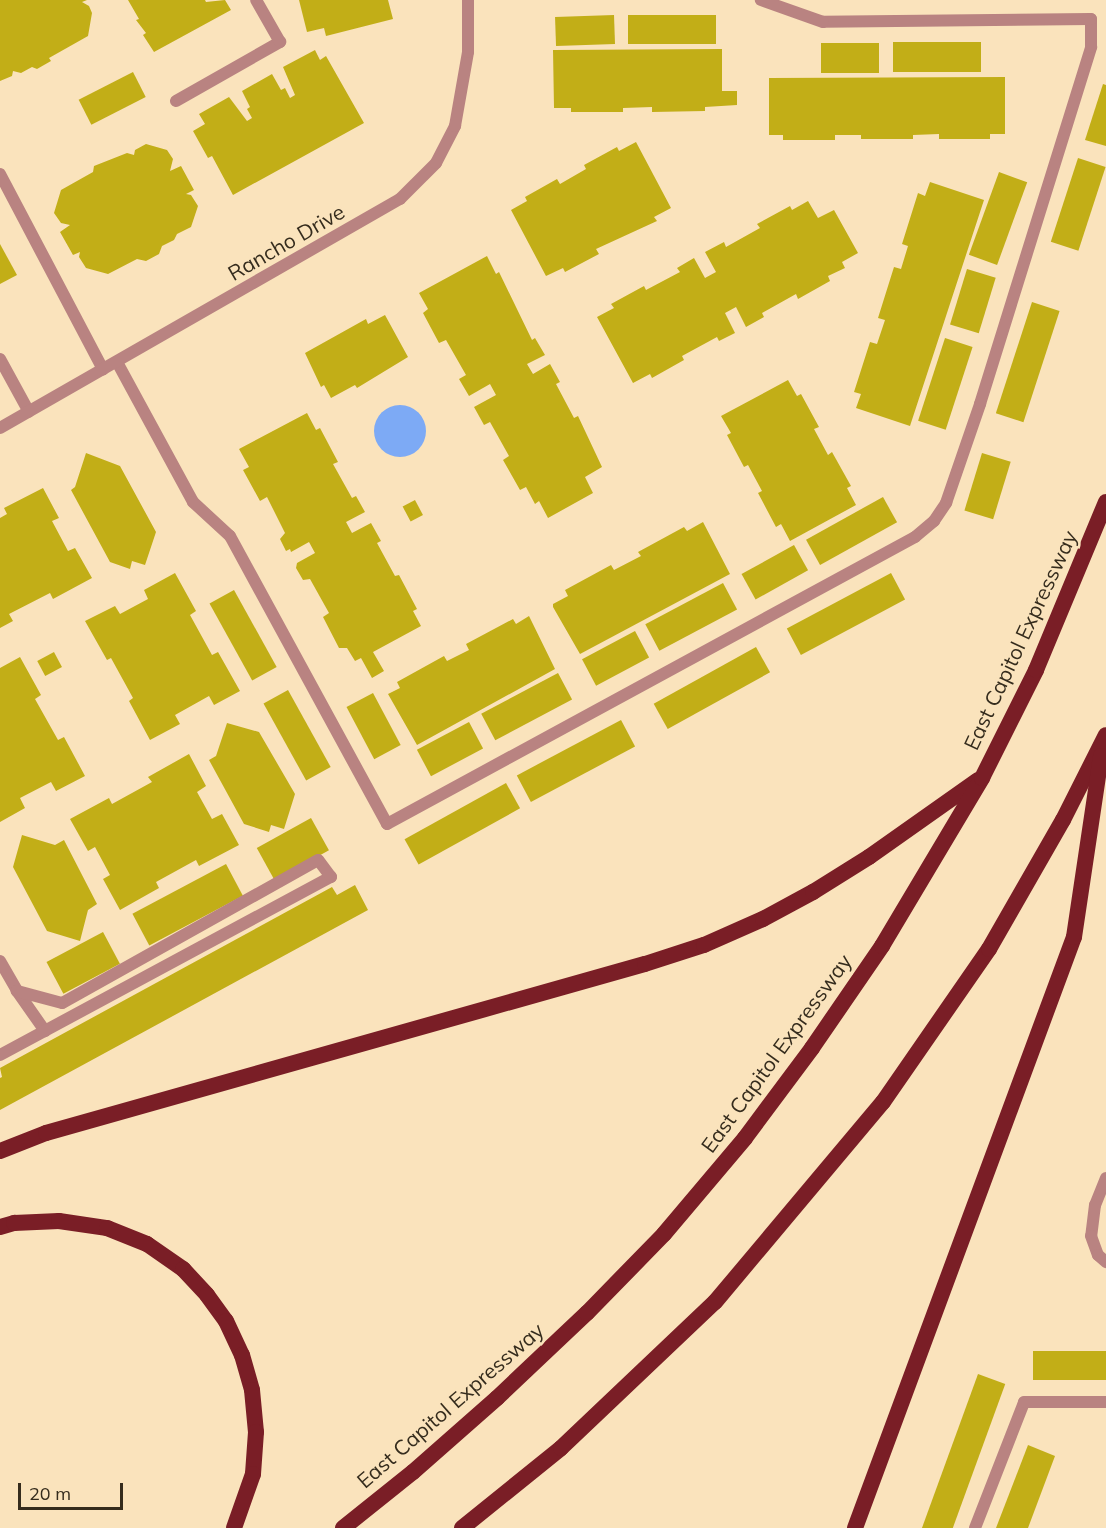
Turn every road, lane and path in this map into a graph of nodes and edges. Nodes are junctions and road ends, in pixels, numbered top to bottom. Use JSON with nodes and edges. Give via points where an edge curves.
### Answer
{"nodes":[{"id":1,"x":256,"y":0,"type":"edge"},
{"id":2,"x":468,"y":0,"type":"edge"},
{"id":3,"x":761,"y":0,"type":"edge"},
{"id":4,"x":176,"y":101,"type":"dead end"},
{"id":5,"x":0,"y":174,"type":"edge"},
{"id":6,"x":0,"y":359,"type":"edge"},
{"id":7,"x":117,"y":362,"type":"junction"},
{"id":8,"x":103,"y":369,"type":"junction"},
{"id":9,"x":29,"y":412,"type":"junction"},
{"id":10,"x":0,"y":428,"type":"edge"},
{"id":11,"x":1106,"y":502,"type":"edge"},
{"id":12,"x":1105,"y":737,"type":"edge"},
{"id":13,"x":981,"y":778,"type":"junction"},
{"id":14,"x":0,"y":961,"type":"edge"},
{"id":15,"x":17,"y":991,"type":"junction"},
{"id":16,"x":45,"y":1031,"type":"junction"},
{"id":17,"x":0,"y":1055,"type":"edge"},
{"id":18,"x":0,"y":1151,"type":"edge"},
{"id":19,"x":1106,"y":1178,"type":"edge"},
{"id":20,"x":0,"y":1227,"type":"edge"},
{"id":21,"x":1106,"y":1262,"type":"edge"},
{"id":22,"x":1106,"y":1402,"type":"edge"},
{"id":23,"x":234,"y":1528,"type":"edge"},
{"id":24,"x":343,"y":1528,"type":"edge"},
{"id":25,"x":462,"y":1528,"type":"edge"},
{"id":26,"x":855,"y":1528,"type":"edge"},
{"id":27,"x":975,"y":1528,"type":"edge"}],
"edges":[{"from":1,"to":4,"type":"street","via":[[280,42]]},
{"from":2,"to":7,"type":"street","name":"Rancho Drive","via":[[468,52],[455,126],[436,163],[400,199]]},
{"from":3,"to":7,"type":"street","via":[[823,22],[1090,19],[1091,47],[976,415],[946,502],[934,521],[915,537],[387,824],[230,536],[193,502]]},
{"from":5,"to":8,"type":"street"},
{"from":6,"to":9,"type":"street"},
{"from":7,"to":8,"type":"street","name":"Rancho Drive"},
{"from":8,"to":9,"type":"street","name":"Rancho Drive"},
{"from":9,"to":10,"type":"street","name":"Rancho Drive"},
{"from":11,"to":13,"type":"highway","name":"East Capitol Expressway","via":[[1036,670]]},
{"from":12,"to":25,"type":"highway","via":[[989,950],[883,1102],[715,1302],[561,1448]]},
{"from":12,"to":26,"type":"highway","via":[[1074,937]]},
{"from":13,"to":18,"type":"highway","via":[[813,892],[704,945],[46,1133]]},
{"from":13,"to":24,"type":"highway","name":"East Capitol Expressway","via":[[888,937],[812,1048],[745,1138],[664,1234],[497,1398]]},
{"from":14,"to":15,"type":"street"},
{"from":15,"to":16,"type":"street"},
{"from":15,"to":16,"type":"street","via":[[62,1003],[318,860],[331,877]]},
{"from":16,"to":17,"type":"street"},
{"from":19,"to":21,"type":"street","via":[[1095,1205],[1092,1236],[1098,1255]]},
{"from":20,"to":23,"type":"highway","via":[[59,1221],[107,1228],[147,1244],[183,1269],[207,1295],[226,1321],[252,1390],[256,1432],[253,1474]]},
{"from":22,"to":27,"type":"street","via":[[1024,1402]]}]}
